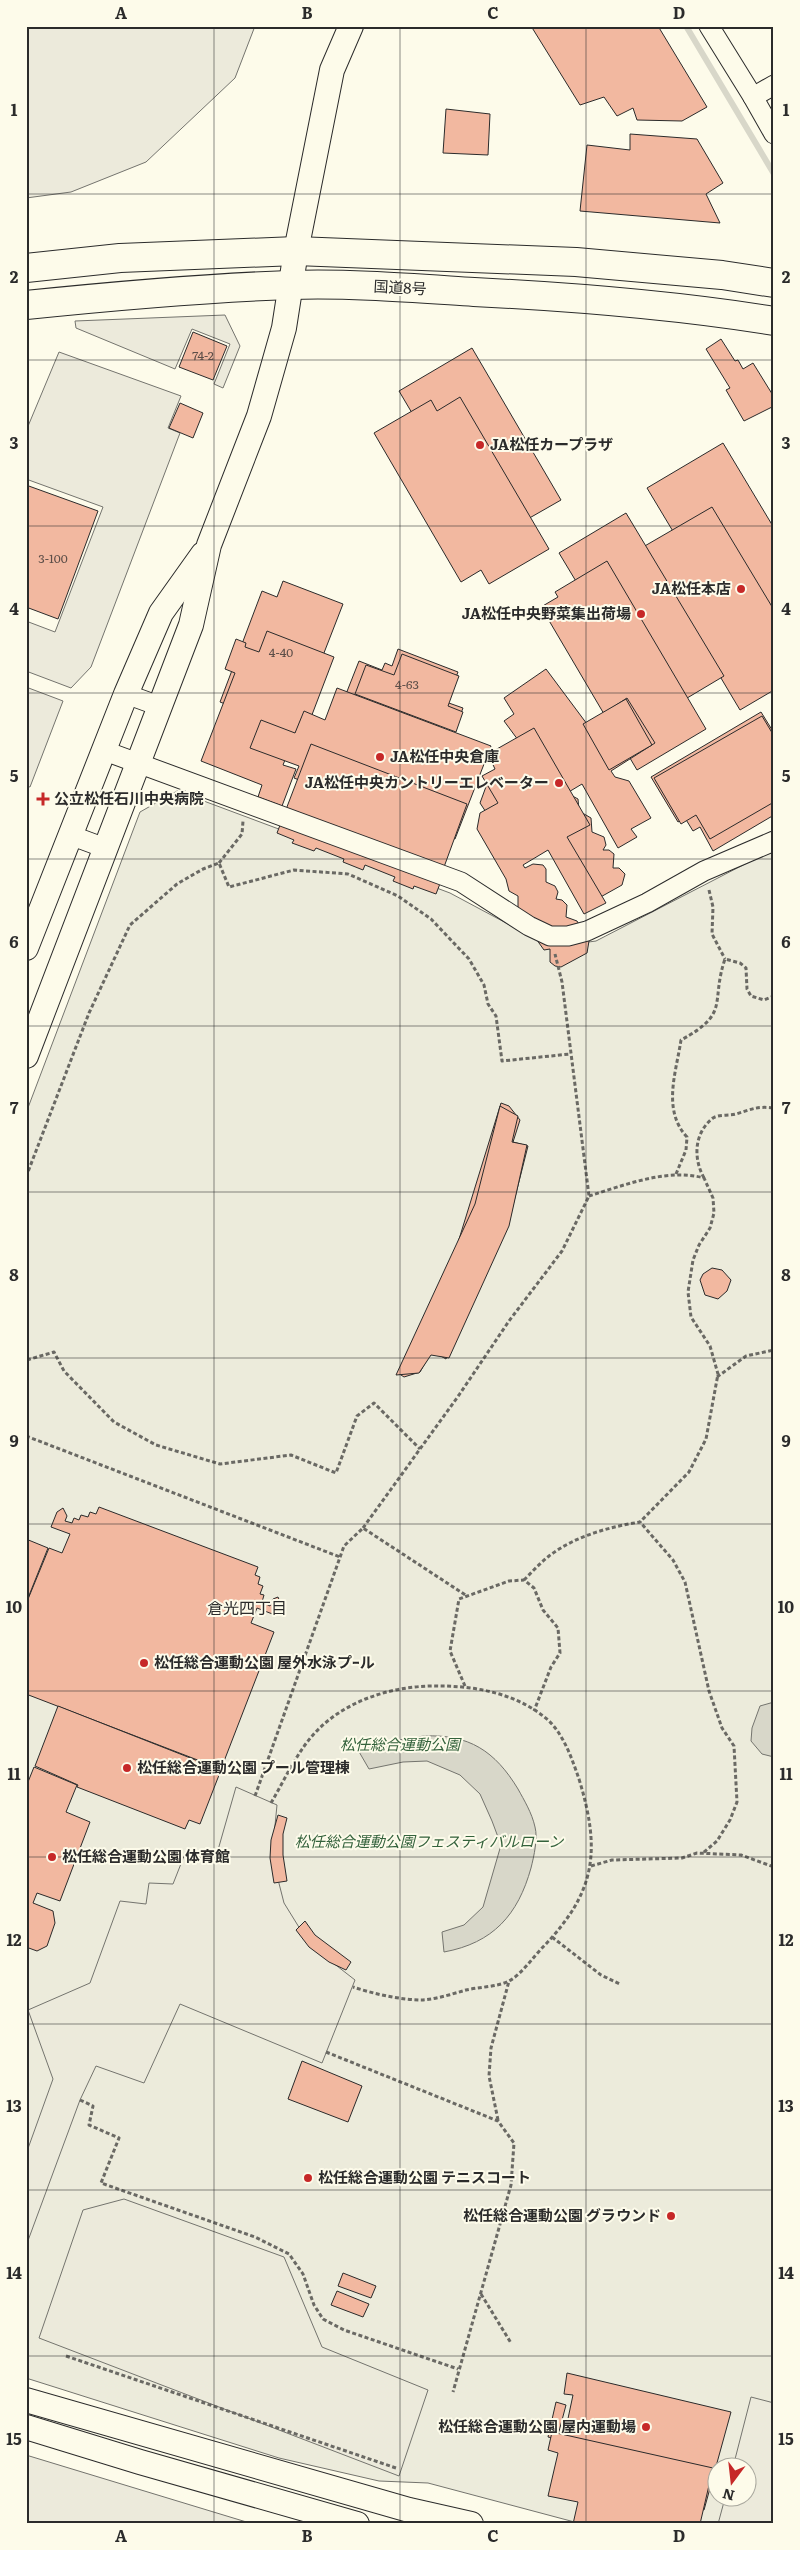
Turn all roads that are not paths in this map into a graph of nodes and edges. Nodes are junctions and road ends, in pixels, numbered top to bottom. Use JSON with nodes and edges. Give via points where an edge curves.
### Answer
{"nodes":[{"id":1,"x":350,"y":26,"type":"edge"},
{"id":2,"x":709,"y":26,"type":"edge"},
{"id":3,"x":774,"y":85,"type":"edge"},
{"id":4,"x":753,"y":97,"type":"junction"},
{"id":5,"x":774,"y":134,"type":"edge"},
{"id":6,"x":296,"y":251,"type":"junction"},
{"id":7,"x":26,"y":268,"type":"edge"},
{"id":8,"x":774,"y":284,"type":"edge"},
{"id":9,"x":290,"y":285,"type":"junction"},
{"id":10,"x":26,"y":305,"type":"edge"},
{"id":11,"x":774,"y":321,"type":"edge"},
{"id":12,"x":209,"y":545,"type":"junction"},
{"id":13,"x":126,"y":694,"type":"junction"},
{"id":14,"x":159,"y":706,"type":"junction"},
{"id":15,"x":105,"y":751,"type":"junction"},
{"id":16,"x":139,"y":764,"type":"junction"},
{"id":17,"x":70,"y":835,"type":"junction"},
{"id":18,"x":774,"y":841,"type":"edge"},
{"id":19,"x":105,"y":848,"type":"junction"},
{"id":20,"x":26,"y":948,"type":"edge"},
{"id":21,"x":26,"y":1056,"type":"edge"},
{"id":22,"x":26,"y":2400,"type":"edge"},
{"id":23,"x":26,"y":2427,"type":"edge"},
{"id":24,"x":408,"y":2517,"type":"edge"},
{"id":25,"x":358,"y":2524,"type":"edge"},
{"id":26,"x":471,"y":2524,"type":"edge"}],
"edges":[{"from":1,"to":6,"type":"street","via":[[332,70]]},
{"from":2,"to":4,"type":"street"},
{"from":3,"to":4,"type":"street"},
{"from":4,"to":5,"type":"street"},
{"from":6,"to":7,"type":"highway","via":[[120,258]]},
{"from":6,"to":8,"type":"highway","via":[[576,262]]},
{"from":6,"to":9,"type":"street"},
{"from":9,"to":10,"type":"highway","name":"国道8号"},
{"from":9,"to":11,"type":"highway","name":"国道8号","via":[[514,294],[722,313]]},
{"from":9,"to":12,"type":"street","via":[[284,328],[259,416]]},
{"from":12,"to":13,"type":"street","via":[[161,613]]},
{"from":12,"to":14,"type":"street","via":[[191,625]]},
{"from":13,"to":14,"type":"street"},
{"from":13,"to":15,"type":"street"},
{"from":14,"to":16,"type":"street"},
{"from":15,"to":16,"type":"street"},
{"from":15,"to":17,"type":"street"},
{"from":16,"to":18,"type":"street","via":[[461,882],[550,936],[587,931],[704,871]]},
{"from":16,"to":19,"type":"street"},
{"from":17,"to":19,"type":"street"},
{"from":17,"to":20,"type":"street"},
{"from":19,"to":21,"type":"street"},
{"from":22,"to":24,"type":"street"},
{"from":23,"to":25,"type":"street"},
{"from":24,"to":26,"type":"street"}]}
